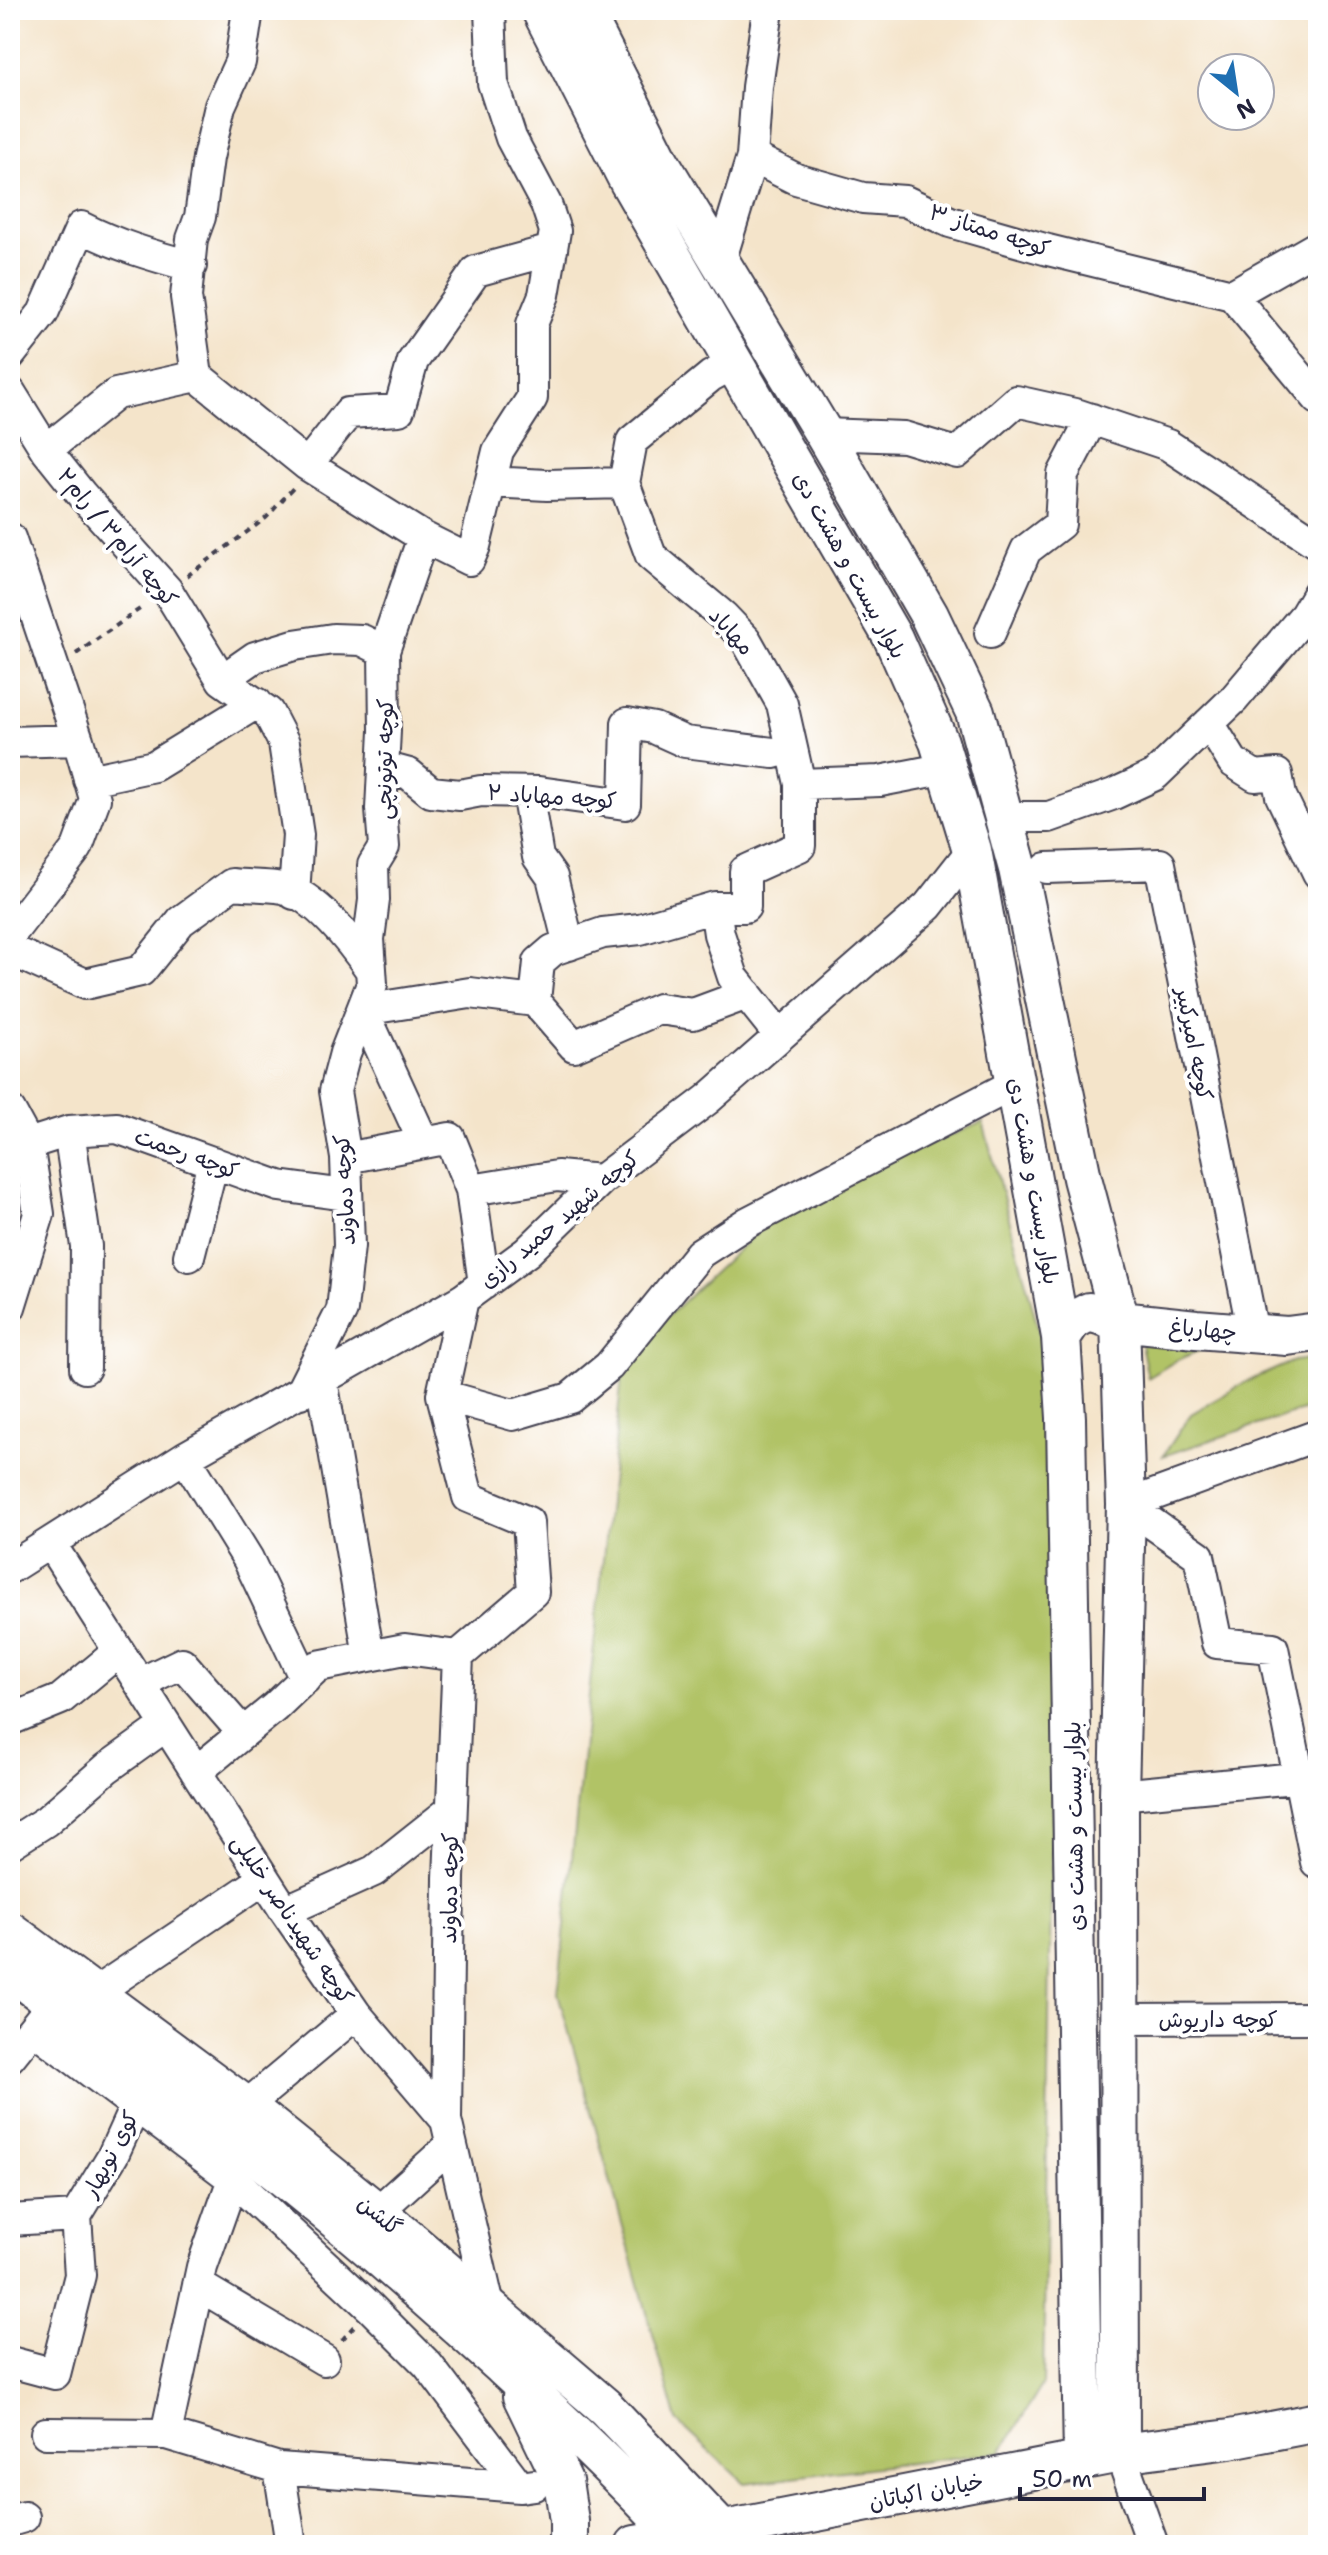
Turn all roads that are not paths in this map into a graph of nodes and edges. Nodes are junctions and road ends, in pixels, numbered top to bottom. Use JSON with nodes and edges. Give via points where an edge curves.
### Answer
{"nodes":[{"id":1,"x":248,"y":10,"type":"edge"},
{"id":2,"x":490,"y":10,"type":"edge"},
{"id":3,"x":541,"y":10,"type":"edge"},
{"id":4,"x":583,"y":10,"type":"edge"},
{"id":5,"x":768,"y":10,"type":"edge"},
{"id":6,"x":752,"y":157,"type":"junction"},
{"id":7,"x":1318,"y":246,"type":"edge"},
{"id":8,"x":552,"y":250,"type":"junction"},
{"id":9,"x":720,"y":262,"type":"junction"},
{"id":10,"x":191,"y":266,"type":"junction"},
{"id":11,"x":1232,"y":295,"type":"junction"},
{"id":12,"x":12,"y":350,"type":"edge"},
{"id":13,"x":735,"y":363,"type":"junction"},
{"id":14,"x":197,"y":376,"type":"junction"},
{"id":15,"x":10,"y":392,"type":"edge"},
{"id":16,"x":1318,"y":399,"type":"edge"},
{"id":17,"x":1092,"y":419,"type":"junction"},
{"id":18,"x":824,"y":434,"type":"junction"},
{"id":19,"x":46,"y":450,"type":"junction"},
{"id":20,"x":788,"y":453,"type":"junction"},
{"id":21,"x":307,"y":465,"type":"junction"},
{"id":22,"x":491,"y":482,"type":"junction"},
{"id":23,"x":624,"y":483,"type":"junction"},
{"id":24,"x":423,"y":537,"type":"junction"},
{"id":25,"x":10,"y":538,"type":"edge"},
{"id":26,"x":1318,"y":544,"type":"edge"},
{"id":27,"x":1318,"y":593,"type":"edge"},
{"id":28,"x":990,"y":633,"type":"dead end"},
{"id":29,"x":384,"y":651,"type":"junction"},
{"id":30,"x":222,"y":680,"type":"junction"},
{"id":31,"x":257,"y":703,"type":"junction"},
{"id":32,"x":1209,"y":723,"type":"junction"},
{"id":33,"x":78,"y":740,"type":"junction"},
{"id":34,"x":10,"y":742,"type":"edge"},
{"id":35,"x":791,"y":748,"type":"junction"},
{"id":36,"x":383,"y":767,"type":"junction"},
{"id":37,"x":947,"y":768,"type":"junction"},
{"id":38,"x":89,"y":780,"type":"junction"},
{"id":39,"x":800,"y":784,"type":"junction"},
{"id":40,"x":527,"y":792,"type":"junction"},
{"id":41,"x":1004,"y":817,"type":"junction"},
{"id":42,"x":972,"y":850,"type":"junction"},
{"id":43,"x":1047,"y":868,"type":"dead end"},
{"id":44,"x":1318,"y":873,"type":"edge"},
{"id":45,"x":294,"y":894,"type":"junction"},
{"id":46,"x":715,"y":907,"type":"junction"},
{"id":47,"x":10,"y":935,"type":"edge"},
{"id":48,"x":569,"y":945,"type":"junction"},
{"id":49,"x":10,"y":950,"type":"edge"},
{"id":50,"x":369,"y":988,"type":"junction"},
{"id":51,"x":747,"y":994,"type":"junction"},
{"id":52,"x":535,"y":1001,"type":"junction"},
{"id":53,"x":780,"y":1036,"type":"junction"},
{"id":54,"x":1016,"y":1083,"type":"junction"},
{"id":55,"x":10,"y":1111,"type":"edge"},
{"id":56,"x":69,"y":1131,"type":"junction"},
{"id":57,"x":424,"y":1143,"type":"junction"},
{"id":58,"x":28,"y":1144,"type":"junction"},
{"id":59,"x":346,"y":1158,"type":"junction"},
{"id":60,"x":213,"y":1162,"type":"junction"},
{"id":61,"x":1082,"y":1178,"type":"junction"},
{"id":62,"x":601,"y":1180,"type":"junction"},
{"id":63,"x":1036,"y":1187,"type":"junction"},
{"id":64,"x":471,"y":1190,"type":"junction"},
{"id":65,"x":346,"y":1195,"type":"junction"},
{"id":66,"x":189,"y":1256,"type":"dead end"},
{"id":67,"x":474,"y":1291,"type":"junction"},
{"id":68,"x":10,"y":1307,"type":"edge"},
{"id":69,"x":1120,"y":1321,"type":"junction"},
{"id":70,"x":1286,"y":1334,"type":"edge"},
{"id":71,"x":1061,"y":1337,"type":"junction"},
{"id":72,"x":85,"y":1368,"type":"dead end"},
{"id":73,"x":311,"y":1386,"type":"junction"},
{"id":74,"x":442,"y":1395,"type":"junction"},
{"id":75,"x":1123,"y":1409,"type":"junction"},
{"id":76,"x":1066,"y":1418,"type":"junction"},
{"id":77,"x":1318,"y":1435,"type":"edge"},
{"id":78,"x":185,"y":1457,"type":"junction"},
{"id":79,"x":1126,"y":1505,"type":"junction"},
{"id":80,"x":50,"y":1543,"type":"junction"},
{"id":81,"x":12,"y":1561,"type":"edge"},
{"id":82,"x":119,"y":1651,"type":"junction"},
{"id":83,"x":369,"y":1656,"type":"junction"},
{"id":84,"x":458,"y":1656,"type":"junction"},
{"id":85,"x":305,"y":1679,"type":"junction"},
{"id":86,"x":140,"y":1683,"type":"junction"},
{"id":87,"x":10,"y":1720,"type":"edge"},
{"id":88,"x":168,"y":1728,"type":"junction"},
{"id":89,"x":243,"y":1733,"type":"junction"},
{"id":90,"x":196,"y":1772,"type":"junction"},
{"id":91,"x":1308,"y":1777,"type":"edge"},
{"id":92,"x":1119,"y":1795,"type":"junction"},
{"id":93,"x":1073,"y":1802,"type":"junction"},
{"id":94,"x":451,"y":1810,"type":"junction"},
{"id":95,"x":10,"y":1844,"type":"edge"},
{"id":96,"x":1316,"y":1862,"type":"dead end"},
{"id":97,"x":264,"y":1879,"type":"junction"},
{"id":98,"x":285,"y":1911,"type":"junction"},
{"id":99,"x":10,"y":1931,"type":"edge"},
{"id":100,"x":10,"y":1969,"type":"edge"},
{"id":101,"x":93,"y":1994,"type":"junction"},
{"id":102,"x":356,"y":2014,"type":"junction"},
{"id":103,"x":43,"y":2017,"type":"junction"},
{"id":104,"x":1318,"y":2018,"type":"edge"},
{"id":105,"x":1119,"y":2019,"type":"junction"},
{"id":106,"x":10,"y":2057,"type":"edge"},
{"id":107,"x":142,"y":2092,"type":"junction"},
{"id":108,"x":246,"y":2106,"type":"junction"},
{"id":109,"x":448,"y":2133,"type":"junction"},
{"id":110,"x":239,"y":2163,"type":"junction"},
{"id":111,"x":377,"y":2212,"type":"junction"},
{"id":112,"x":76,"y":2216,"type":"junction"},
{"id":113,"x":10,"y":2220,"type":"edge"},
{"id":114,"x":198,"y":2285,"type":"junction"},
{"id":115,"x":490,"y":2310,"type":"junction"},
{"id":116,"x":324,"y":2360,"type":"road end"},
{"id":117,"x":10,"y":2362,"type":"edge"},
{"id":118,"x":512,"y":2376,"type":"junction"},
{"id":119,"x":1318,"y":2422,"type":"edge"},
{"id":120,"x":46,"y":2433,"type":"dead end"},
{"id":121,"x":166,"y":2434,"type":"junction"},
{"id":122,"x":1120,"y":2453,"type":"junction"},
{"id":123,"x":1083,"y":2461,"type":"junction"},
{"id":124,"x":279,"y":2468,"type":"junction"},
{"id":125,"x":563,"y":2481,"type":"junction"},
{"id":126,"x":520,"y":2487,"type":"junction"},
{"id":127,"x":730,"y":2538,"type":"edge"},
{"id":128,"x":681,"y":2542,"type":"edge"},
{"id":129,"x":291,"y":2545,"type":"edge"},
{"id":130,"x":569,"y":2545,"type":"edge"},
{"id":131,"x":635,"y":2545,"type":"edge"},
{"id":132,"x":1153,"y":2545,"type":"edge"}],
"edges":[{"from":1,"to":10,"type":"street","via":[[240,62],[220,106],[211,145]]},
{"from":2,"to":8,"type":"street","via":[[493,83],[511,138],[546,204],[555,231]]},
{"from":3,"to":13,"type":"main road","name":"بلوار بیست و هشت دی","via":[[629,182]]},
{"from":4,"to":9,"type":"main road","name":"بلوار بیست و هشت دی","via":[[660,162]]},
{"from":5,"to":6,"type":"street"},
{"from":6,"to":9,"type":"street"},
{"from":6,"to":11,"type":"street","name":"کوچه ممتاز ۳","via":[[796,179],[863,198],[905,201],[950,222]]},
{"from":7,"to":11,"type":"street"},
{"from":8,"to":21,"type":"street","via":[[476,271],[413,361],[399,410],[348,413]]},
{"from":8,"to":22,"type":"street","via":[[544,295],[532,324],[532,398],[498,451]]},
{"from":9,"to":18,"type":"main road","name":"بلوار بیست و هشت دی"},
{"from":10,"to":12,"type":"street","via":[[144,254],[81,227],[43,313]]},
{"from":10,"to":14,"type":"street","via":[[186,297]]},
{"from":11,"to":16,"type":"street"},
{"from":13,"to":20,"type":"main road","name":"بلوار بیست و هشت دی"},
{"from":13,"to":23,"type":"street","via":[[711,376],[632,441]]},
{"from":14,"to":19,"type":"street","via":[[116,394]]},
{"from":14,"to":21,"type":"street"},
{"from":15,"to":19,"type":"street","name":"کوچه آرام۳ / رام۲"},
{"from":17,"to":18,"type":"street","via":[[1016,401],[957,453],[904,437]]},
{"from":17,"to":26,"type":"street","via":[[1168,445]]},
{"from":17,"to":28,"type":"street","via":[[1063,474],[1060,524],[1026,550]]},
{"from":18,"to":20,"type":"main road"},
{"from":18,"to":41,"type":"main road","name":"بلوار بیست و هشت دی","via":[[929,615],[975,712]]},
{"from":19,"to":30,"type":"street","name":"کوچه آرام۳ / رام۲","via":[[167,590]]},
{"from":20,"to":37,"type":"main road","name":"بلوار بیست و هشت دی","via":[[893,638]]},
{"from":21,"to":24,"type":"street"},
{"from":22,"to":23,"type":"street"},
{"from":22,"to":24,"type":"street","via":[[469,560]]},
{"from":23,"to":35,"type":"street","name":"مهاباد","via":[[651,556],[746,640],[782,704]]},
{"from":24,"to":29,"type":"street","name":"کوچه توتونچی"},
{"from":25,"to":33,"type":"street"},
{"from":27,"to":32,"type":"street","via":[[1295,627]]},
{"from":29,"to":30,"type":"street","via":[[362,640],[294,645],[255,657]]},
{"from":29,"to":36,"type":"street","name":"کوچه توتونچی"},
{"from":30,"to":31,"type":"street","name":"کوچه آرام۳ / رام۲"},
{"from":31,"to":38,"type":"street","via":[[154,766]]},
{"from":31,"to":45,"type":"street","name":"کوچه آرام۳ / رام۲","via":[[268,712],[284,743],[298,835]]},
{"from":32,"to":41,"type":"street","via":[[1155,775],[1127,788],[1049,817]]},
{"from":32,"to":44,"type":"street","via":[[1233,762],[1255,776],[1277,774],[1281,796]]},
{"from":33,"to":34,"type":"street"},
{"from":33,"to":38,"type":"street"},
{"from":35,"to":39,"type":"street","name":"مهاباد"},
{"from":35,"to":40,"type":"street","name":"کوچه مهاباد ۲","via":[[773,753],[685,742],[627,723],[625,804]]},
{"from":36,"to":40,"type":"street","name":"کوچه مهاباد ۲","via":[[409,774],[431,792]]},
{"from":36,"to":50,"type":"street","name":"کوچه توتونچی","via":[[384,847],[373,865]]},
{"from":37,"to":39,"type":"street","via":[[880,781]]},
{"from":37,"to":42,"type":"main road","name":"بلوار بیست و هشت دی"},
{"from":38,"to":47,"type":"street","via":[[95,799],[77,848]]},
{"from":39,"to":46,"type":"street","name":"مهاباد","via":[[800,846],[745,871],[745,907]]},
{"from":40,"to":48,"type":"street","via":[[538,857],[552,877]]},
{"from":41,"to":61,"type":"main road","name":"بلوار بیست و هشت دی"},
{"from":42,"to":53,"type":"street","name":"کوچه شهید حمید رازی","via":[[928,906]]},
{"from":42,"to":54,"type":"main road","name":"بلوار بیست و هشت دی"},
{"from":43,"to":70,"type":"street","name":"کوچه امیرکبیر","via":[[1160,864]]},
{"from":45,"to":49,"type":"street","via":[[232,884],[181,921],[141,971],[85,984]]},
{"from":45,"to":50,"type":"street","via":[[348,937]]},
{"from":46,"to":48,"type":"street"},
{"from":46,"to":51,"type":"street","via":[[733,977]]},
{"from":48,"to":52,"type":"street","via":[[539,962]]},
{"from":50,"to":52,"type":"street"},
{"from":50,"to":57,"type":"street"},
{"from":50,"to":59,"type":"street","name":"کوچه دماوند","via":[[335,1091]]},
{"from":51,"to":52,"type":"street","via":[[693,1014],[659,1009],[574,1046]]},
{"from":51,"to":53,"type":"street"},
{"from":53,"to":62,"type":"street","name":"کوچه شهید حمید رازی"},
{"from":54,"to":63,"type":"main road","name":"بلوار بیست و هشت دی"},
{"from":54,"to":74,"type":"street","via":[[748,1222],[700,1253],[609,1366],[570,1398],[513,1415]]},
{"from":55,"to":58,"type":"street"},
{"from":56,"to":58,"type":"street","name":"کوچه رحمت"},
{"from":56,"to":60,"type":"street","name":"کوچه رحمت","via":[[117,1128]]},
{"from":56,"to":72,"type":"street","via":[[86,1246]]},
{"from":57,"to":59,"type":"street"},
{"from":57,"to":64,"type":"street","via":[[450,1138]]},
{"from":58,"to":68,"type":"street","via":[[39,1214]]},
{"from":59,"to":65,"type":"street","name":"کوچه دماوند"},
{"from":60,"to":65,"type":"street","name":"کوچه رحمت","via":[[279,1186]]},
{"from":60,"to":66,"type":"street"},
{"from":61,"to":63,"type":"main road"},
{"from":61,"to":69,"type":"main road","name":"بلوار بیست و هشت دی"},
{"from":62,"to":64,"type":"street","via":[[557,1176]]},
{"from":62,"to":67,"type":"street","name":"کوچه شهید حمید رازی","via":[[527,1252]]},
{"from":63,"to":71,"type":"main road","name":"بلوار بیست و هشت دی"},
{"from":64,"to":67,"type":"street"},
{"from":65,"to":73,"type":"street","name":"کوچه دماوند","via":[[349,1246],[342,1310]]},
{"from":67,"to":73,"type":"street","name":"کوچه شهید حمید رازی"},
{"from":67,"to":74,"type":"street"},
{"from":69,"to":70,"type":"main road","name":"چهارباغ"},
{"from":69,"to":71,"type":"main road","name":"چهارباغ","via":[[1089,1312],[1072,1321]]},
{"from":69,"to":75,"type":"main road","name":"بلوار بیست و هشت دی"},
{"from":71,"to":76,"type":"main road","name":"بلوار بیست و هشت دی"},
{"from":73,"to":78,"type":"street","name":"کوچه شهید حمید رازی"},
{"from":73,"to":83,"type":"street"},
{"from":74,"to":84,"type":"street","via":[[468,1497],[528,1522],[533,1592]]},
{"from":75,"to":76,"type":"main road","via":[[1105,1427],[1091,1431]]},
{"from":75,"to":79,"type":"main road","name":"بلوار بیست و هشت دی"},
{"from":76,"to":93,"type":"main road","name":"بلوار بیست و هشت دی"},
{"from":77,"to":79,"type":"street"},
{"from":78,"to":80,"type":"street","name":"کوچه شهید حمید رازی"},
{"from":78,"to":85,"type":"street","via":[[248,1559]]},
{"from":79,"to":91,"type":"street","via":[[1199,1556],[1217,1643],[1273,1648]]},
{"from":79,"to":92,"type":"main road","name":"بلوار بیست و هشت دی"},
{"from":80,"to":81,"type":"street","name":"کوچه شهید حمید رازی"},
{"from":80,"to":82,"type":"street","name":"کوچه شهیدناصر خلیلی"},
{"from":82,"to":86,"type":"street","name":"کوچه شهیدناصر خلیلی"},
{"from":82,"to":87,"type":"street","via":[[61,1699]]},
{"from":83,"to":84,"type":"street","via":[[405,1649]]},
{"from":83,"to":85,"type":"street","via":[[318,1666]]},
{"from":84,"to":94,"type":"street","name":"کوچه دماوند"},
{"from":85,"to":89,"type":"street"},
{"from":86,"to":88,"type":"street","name":"کوچه شهیدناصر خلیلی"},
{"from":86,"to":89,"type":"street","via":[[182,1663]]},
{"from":88,"to":90,"type":"street","name":"کوچه شهیدناصر خلیلی"},
{"from":88,"to":95,"type":"street"},
{"from":89,"to":90,"type":"street"},
{"from":90,"to":97,"type":"street","name":"کوچه شهیدناصر خلیلی"},
{"from":91,"to":92,"type":"street"},
{"from":91,"to":96,"type":"street"},
{"from":92,"to":93,"type":"main road","via":[[1094,1786]]},
{"from":92,"to":105,"type":"main road","name":"بلوار بیست و هشت دی"},
{"from":93,"to":123,"type":"main road","name":"بلوار بیست و هشت دی"},
{"from":94,"to":98,"type":"street","via":[[374,1871]]},
{"from":94,"to":109,"type":"street","name":"کوچه دماوند"},
{"from":97,"to":98,"type":"street","name":"کوچه شهیدناصر خلیلی"},
{"from":97,"to":101,"type":"street"},
{"from":98,"to":102,"type":"street","name":"کوچه شهیدناصر خلیلی"},
{"from":99,"to":101,"type":"main road","name":"گلشن"},
{"from":100,"to":103,"type":"main road","name":"گلشن"},
{"from":101,"to":108,"type":"main road","name":"گلشن"},
{"from":102,"to":108,"type":"street"},
{"from":102,"to":109,"type":"street","name":"کوچه شهیدناصر خلیلی"},
{"from":103,"to":106,"type":"street"},
{"from":103,"to":107,"type":"main road","name":"گلشن"},
{"from":104,"to":105,"type":"street","name":"کوچه داریوش"},
{"from":105,"to":122,"type":"main road","name":"بلوار بیست و هشت دی"},
{"from":107,"to":110,"type":"main road","name":"گلشن"},
{"from":107,"to":112,"type":"street","name":"کوی نوبهار","via":[[113,2155]]},
{"from":108,"to":111,"type":"main road","name":"گلشن"},
{"from":109,"to":111,"type":"street"},
{"from":109,"to":115,"type":"street","name":"کوچه شهیدناصر خلیلی"},
{"from":110,"to":114,"type":"street"},
{"from":110,"to":118,"type":"main road","name":"گلشن","via":[[398,2272]]},
{"from":110,"to":126,"type":"street","via":[[428,2365]]},
{"from":111,"to":115,"type":"main road","name":"گلشن"},
{"from":112,"to":113,"type":"street"},
{"from":112,"to":117,"type":"street","name":"کوی نوبهار","via":[[80,2275],[55,2374]]},
{"from":114,"to":116,"type":"street"},
{"from":114,"to":121,"type":"street"},
{"from":115,"to":127,"type":"main road","name":"گلشن","via":[[605,2407]]},
{"from":118,"to":125,"type":"main road"},
{"from":118,"to":128,"type":"main road","name":"گلشن","via":[[626,2481]]},
{"from":119,"to":122,"type":"main road","name":"خیابان اکباتان"},
{"from":120,"to":121,"type":"street"},
{"from":121,"to":124,"type":"street"},
{"from":122,"to":123,"type":"main road","name":"خیابان اکباتان"},
{"from":122,"to":132,"type":"street"},
{"from":123,"to":127,"type":"main road","name":"خیابان اکباتان"},
{"from":124,"to":126,"type":"street"},
{"from":124,"to":129,"type":"street"},
{"from":125,"to":126,"type":"street"},
{"from":125,"to":130,"type":"main road"},
{"from":127,"to":128,"type":"main road","name":"خیابان اکباتان"},
{"from":128,"to":131,"type":"main road","name":"خیابان اکباتان"}]}
